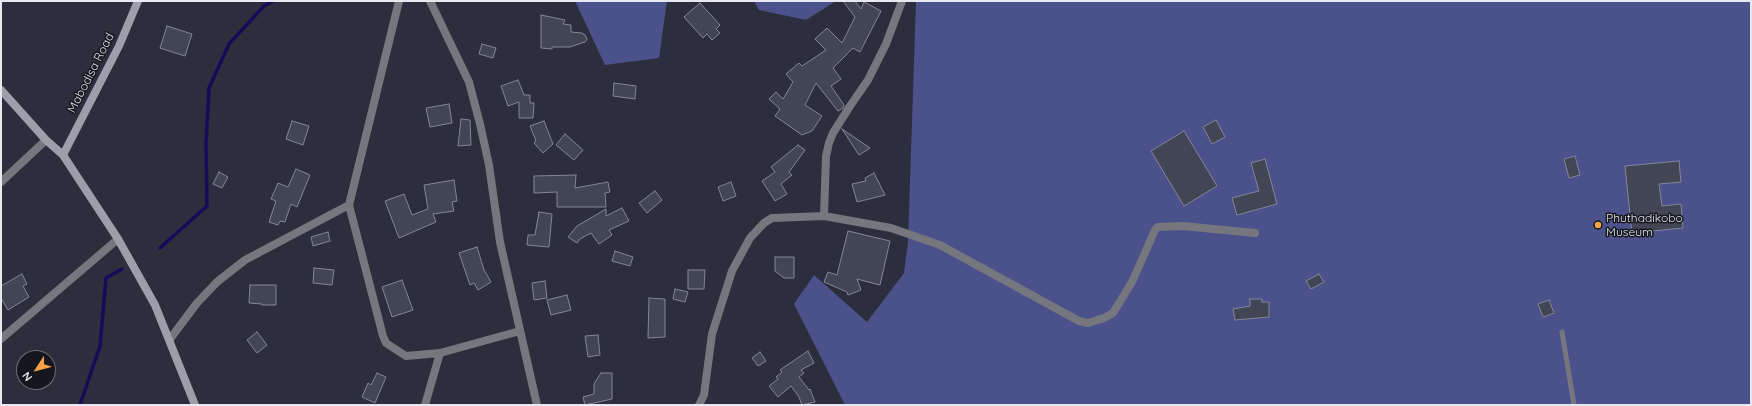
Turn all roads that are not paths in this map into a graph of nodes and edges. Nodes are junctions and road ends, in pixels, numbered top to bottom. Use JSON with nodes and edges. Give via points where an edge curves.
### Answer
{"nodes":[{"id":1,"x":138,"y":1,"type":"edge"},
{"id":2,"x":398,"y":1,"type":"edge"},
{"id":3,"x":430,"y":1,"type":"edge"},
{"id":4,"x":902,"y":1,"type":"edge"},
{"id":5,"x":1,"y":90,"type":"edge"},
{"id":6,"x":46,"y":140,"type":"junction"},
{"id":7,"x":63,"y":155,"type":"junction"},
{"id":8,"x":1,"y":182,"type":"edge"},
{"id":9,"x":349,"y":205,"type":"junction"},
{"id":10,"x":824,"y":216,"type":"junction"},
{"id":11,"x":1255,"y":233,"type":"dead end"},
{"id":12,"x":118,"y":239,"type":"junction"},
{"id":13,"x":520,"y":331,"type":"junction"},
{"id":14,"x":1562,"y":332,"type":"dead end"},
{"id":15,"x":1,"y":339,"type":"edge"},
{"id":16,"x":170,"y":339,"type":"junction"},
{"id":17,"x":440,"y":353,"type":"junction"},
{"id":18,"x":195,"y":405,"type":"edge"},
{"id":19,"x":425,"y":405,"type":"edge"},
{"id":20,"x":537,"y":405,"type":"edge"},
{"id":21,"x":699,"y":405,"type":"edge"},
{"id":22,"x":1574,"y":405,"type":"edge"}],
"edges":[{"from":1,"to":7,"type":"street","name":"Mabodisa Road","via":[[119,46]]},
{"from":2,"to":9,"type":"street"},
{"from":3,"to":13,"type":"street","via":[[469,82],[480,124],[500,242]]},
{"from":4,"to":10,"type":"street","via":[[886,44],[868,80],[829,143],[826,156]]},
{"from":5,"to":6,"type":"street"},
{"from":6,"to":7,"type":"street"},
{"from":6,"to":8,"type":"street"},
{"from":7,"to":12,"type":"street"},
{"from":9,"to":16,"type":"street","via":[[245,260],[217,282],[197,303]]},
{"from":9,"to":17,"type":"street","via":[[382,336],[386,342],[406,356]]},
{"from":10,"to":11,"type":"street","via":[[891,228],[940,245],[1079,322],[1104,318],[1113,313],[1132,282],[1158,227],[1183,226]]},
{"from":10,"to":21,"type":"street","via":[[772,218],[750,238],[732,271],[712,334],[704,395]]},
{"from":12,"to":15,"type":"street"},
{"from":12,"to":16,"type":"street","via":[[155,305]]},
{"from":13,"to":17,"type":"street"},
{"from":13,"to":20,"type":"street"},
{"from":14,"to":22,"type":"lane"},
{"from":16,"to":18,"type":"street"},
{"from":17,"to":19,"type":"street"}]}
